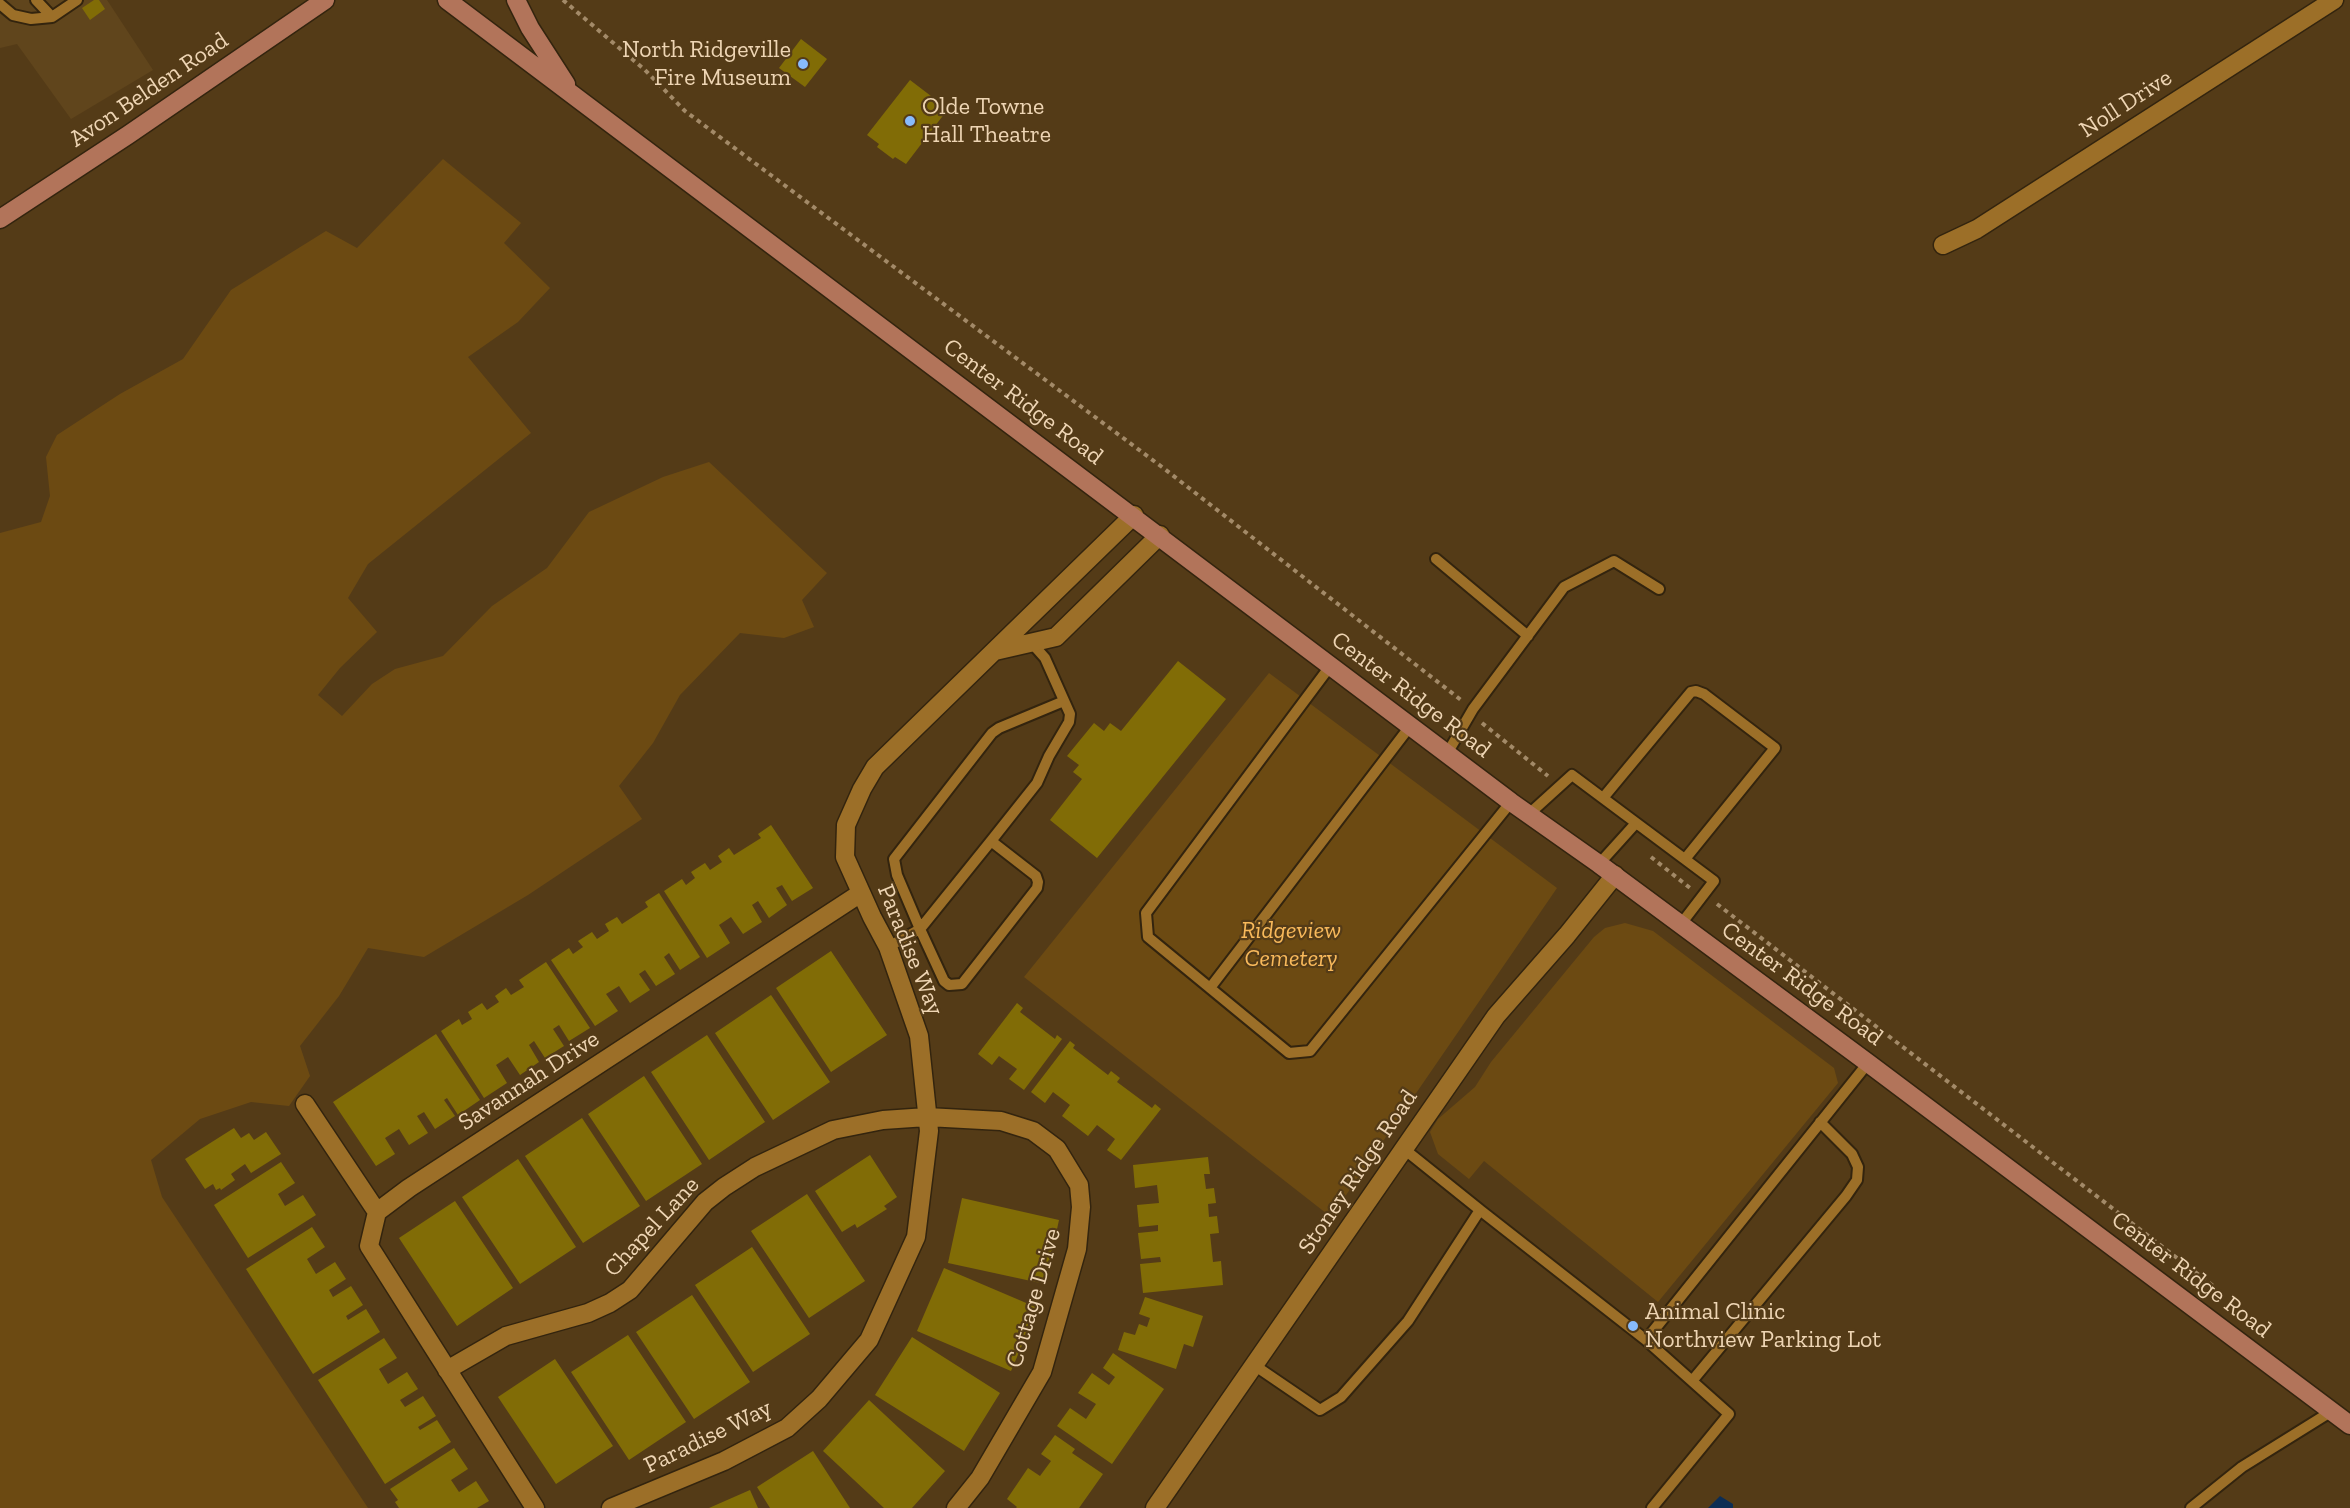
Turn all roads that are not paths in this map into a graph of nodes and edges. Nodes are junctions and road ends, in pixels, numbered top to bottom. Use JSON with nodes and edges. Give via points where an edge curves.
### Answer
{"nodes":[{"id":1,"x":36,"y":0,"type":"edge"},
{"id":2,"x":77,"y":0,"type":"edge"},
{"id":3,"x":325,"y":0,"type":"edge"},
{"id":4,"x":447,"y":0,"type":"edge"},
{"id":5,"x":516,"y":0,"type":"edge"},
{"id":6,"x":2334,"y":0,"type":"edge"},
{"id":7,"x":0,"y":4,"type":"edge"},
{"id":8,"x":52,"y":16,"type":"junction"},
{"id":9,"x":574,"y":96,"type":"junction"},
{"id":10,"x":0,"y":219,"type":"edge"},
{"id":11,"x":1943,"y":245,"type":"dead end"},
{"id":12,"x":1134,"y":515,"type":"junction"},
{"id":13,"x":1160,"y":535,"type":"junction"},
{"id":14,"x":1436,"y":560,"type":"dead end"},
{"id":15,"x":1659,"y":589,"type":"dead end"},
{"id":16,"x":1017,"y":629,"type":"junction"},
{"id":17,"x":1528,"y":636,"type":"junction"},
{"id":18,"x":1031,"y":643,"type":"junction"},
{"id":19,"x":994,"y":652,"type":"junction"},
{"id":20,"x":1331,"y":665,"type":"junction"},
{"id":21,"x":1064,"y":701,"type":"junction"},
{"id":22,"x":1411,"y":725,"type":"junction"},
{"id":23,"x":1448,"y":752,"type":"junction"},
{"id":24,"x":1603,"y":798,"type":"junction"},
{"id":25,"x":1512,"y":802,"type":"junction"},
{"id":26,"x":1529,"y":814,"type":"junction"},
{"id":27,"x":1636,"y":823,"type":"junction"},
{"id":28,"x":992,"y":841,"type":"junction"},
{"id":29,"x":1685,"y":859,"type":"junction"},
{"id":30,"x":1599,"y":864,"type":"junction"},
{"id":31,"x":1615,"y":875,"type":"junction"},
{"id":32,"x":861,"y":893,"type":"junction"},
{"id":33,"x":1681,"y":924,"type":"junction"},
{"id":34,"x":920,"y":929,"type":"junction"},
{"id":35,"x":888,"y":947,"type":"junction"},
{"id":36,"x":1210,"y":988,"type":"junction"},
{"id":37,"x":1868,"y":1063,"type":"junction"},
{"id":38,"x":305,"y":1104,"type":"dead end"},
{"id":39,"x":927,"y":1117,"type":"junction"},
{"id":40,"x":1820,"y":1122,"type":"junction"},
{"id":41,"x":1404,"y":1149,"type":"junction"},
{"id":42,"x":1480,"y":1210,"type":"junction"},
{"id":43,"x":377,"y":1212,"type":"junction"},
{"id":44,"x":1646,"y":1340,"type":"junction"},
{"id":45,"x":1254,"y":1365,"type":"junction"},
{"id":46,"x":447,"y":1370,"type":"junction"},
{"id":47,"x":1692,"y":1382,"type":"junction"},
{"id":48,"x":2332,"y":1411,"type":"junction"},
{"id":49,"x":2350,"y":1425,"type":"edge"},
{"id":50,"x":535,"y":1508,"type":"edge"},
{"id":51,"x":611,"y":1508,"type":"edge"},
{"id":52,"x":956,"y":1508,"type":"edge"},
{"id":53,"x":1155,"y":1508,"type":"edge"},
{"id":54,"x":1652,"y":1508,"type":"edge"},
{"id":55,"x":2191,"y":1508,"type":"edge"}],
"edges":[{"from":1,"to":8,"type":"lane"},
{"from":2,"to":8,"type":"lane"},
{"from":3,"to":10,"type":"main road","name":"Avon Belden Road"},
{"from":4,"to":9,"type":"main road","name":"Center Ridge Road"},
{"from":5,"to":9,"type":"main road"},
{"from":6,"to":11,"type":"street","name":"Noll Drive","via":[[1977,229]]},
{"from":7,"to":8,"type":"lane","via":[[21,18]]},
{"from":9,"to":12,"type":"main road","name":"Center Ridge Road"},
{"from":12,"to":13,"type":"main road","name":"Center Ridge Road"},
{"from":12,"to":16,"type":"street","name":"Paradise Way"},
{"from":13,"to":18,"type":"street","via":[[1056,637]]},
{"from":13,"to":20,"type":"main road","name":"Center Ridge Road"},
{"from":14,"to":17,"type":"lane"},
{"from":15,"to":17,"type":"lane","via":[[1614,561],[1564,587]]},
{"from":16,"to":18,"type":"lane"},
{"from":16,"to":19,"type":"street","name":"Paradise Way"},
{"from":17,"to":23,"type":"lane","via":[[1473,710]]},
{"from":18,"to":19,"type":"street"},
{"from":18,"to":21,"type":"lane","via":[[1045,658]]},
{"from":19,"to":32,"type":"street","name":"Paradise Way","via":[[876,767],[862,789],[846,825],[845,857]]},
{"from":20,"to":22,"type":"main road","name":"Center Ridge Road"},
{"from":20,"to":36,"type":"lane","via":[[1146,913],[1149,937]]},
{"from":21,"to":28,"type":"lane","via":[[1069,722],[1043,774]]},
{"from":21,"to":34,"type":"lane","via":[[992,733],[898,852],[894,859],[897,875]]},
{"from":22,"to":23,"type":"main road","name":"Center Ridge Road"},
{"from":22,"to":36,"type":"lane"},
{"from":23,"to":25,"type":"main road","name":"Center Ridge Road"},
{"from":24,"to":26,"type":"lane","via":[[1572,775]]},
{"from":24,"to":27,"type":"lane"},
{"from":24,"to":29,"type":"lane","via":[[1691,692],[1704,694],[1775,748]]},
{"from":25,"to":26,"type":"main road","name":"Center Ridge Road"},
{"from":25,"to":36,"type":"lane","via":[[1310,1051],[1289,1053]]},
{"from":26,"to":30,"type":"main road","name":"Center Ridge Road"},
{"from":27,"to":29,"type":"lane"},
{"from":27,"to":30,"type":"lane"},
{"from":28,"to":34,"type":"lane"},
{"from":28,"to":34,"type":"lane","via":[[1036,876],[1037,888],[962,984],[949,985],[944,981]]},
{"from":29,"to":33,"type":"lane","via":[[1714,881]]},
{"from":30,"to":31,"type":"main road","name":"Center Ridge Road"},
{"from":31,"to":33,"type":"main road","name":"Center Ridge Road"},
{"from":31,"to":41,"type":"street","name":"Stoney Ridge Road","via":[[1496,1016]]},
{"from":32,"to":35,"type":"street","name":"Paradise Way"},
{"from":32,"to":43,"type":"street","name":"Savannah Drive"},
{"from":33,"to":37,"type":"main road","name":"Center Ridge Road"},
{"from":34,"to":35,"type":"lane"},
{"from":35,"to":39,"type":"street","name":"Paradise Way","via":[[919,1036]]},
{"from":37,"to":40,"type":"lane"},
{"from":37,"to":48,"type":"main road","name":"Center Ridge Road"},
{"from":38,"to":43,"type":"street"},
{"from":39,"to":46,"type":"street","name":"Chapel Lane","via":[[883,1120],[833,1130],[755,1167],[705,1202],[630,1290],[588,1313],[506,1336]]},
{"from":39,"to":51,"type":"street","name":"Paradise Way","via":[[916,1237],[869,1340],[819,1399],[787,1428],[724,1461]]},
{"from":39,"to":52,"type":"street","name":"Cottage Drive","via":[[1001,1121],[1033,1131],[1058,1149],[1079,1185],[1081,1207],[1077,1249],[1042,1372],[980,1478]]},
{"from":40,"to":44,"type":"lane"},
{"from":40,"to":47,"type":"lane","via":[[1852,1154],[1858,1167],[1857,1180]]},
{"from":41,"to":42,"type":"lane"},
{"from":41,"to":45,"type":"street","name":"Stoney Ridge Road"},
{"from":42,"to":44,"type":"lane"},
{"from":42,"to":45,"type":"lane","via":[[1408,1321],[1341,1397],[1320,1410]]},
{"from":43,"to":46,"type":"street","via":[[369,1246]]},
{"from":44,"to":47,"type":"lane"},
{"from":45,"to":53,"type":"street","name":"Stoney Ridge Road"},
{"from":46,"to":50,"type":"street"},
{"from":47,"to":54,"type":"lane","via":[[1729,1414]]},
{"from":48,"to":49,"type":"main road","name":"Center Ridge Road"},
{"from":48,"to":55,"type":"lane","via":[[2242,1467]]}]}
